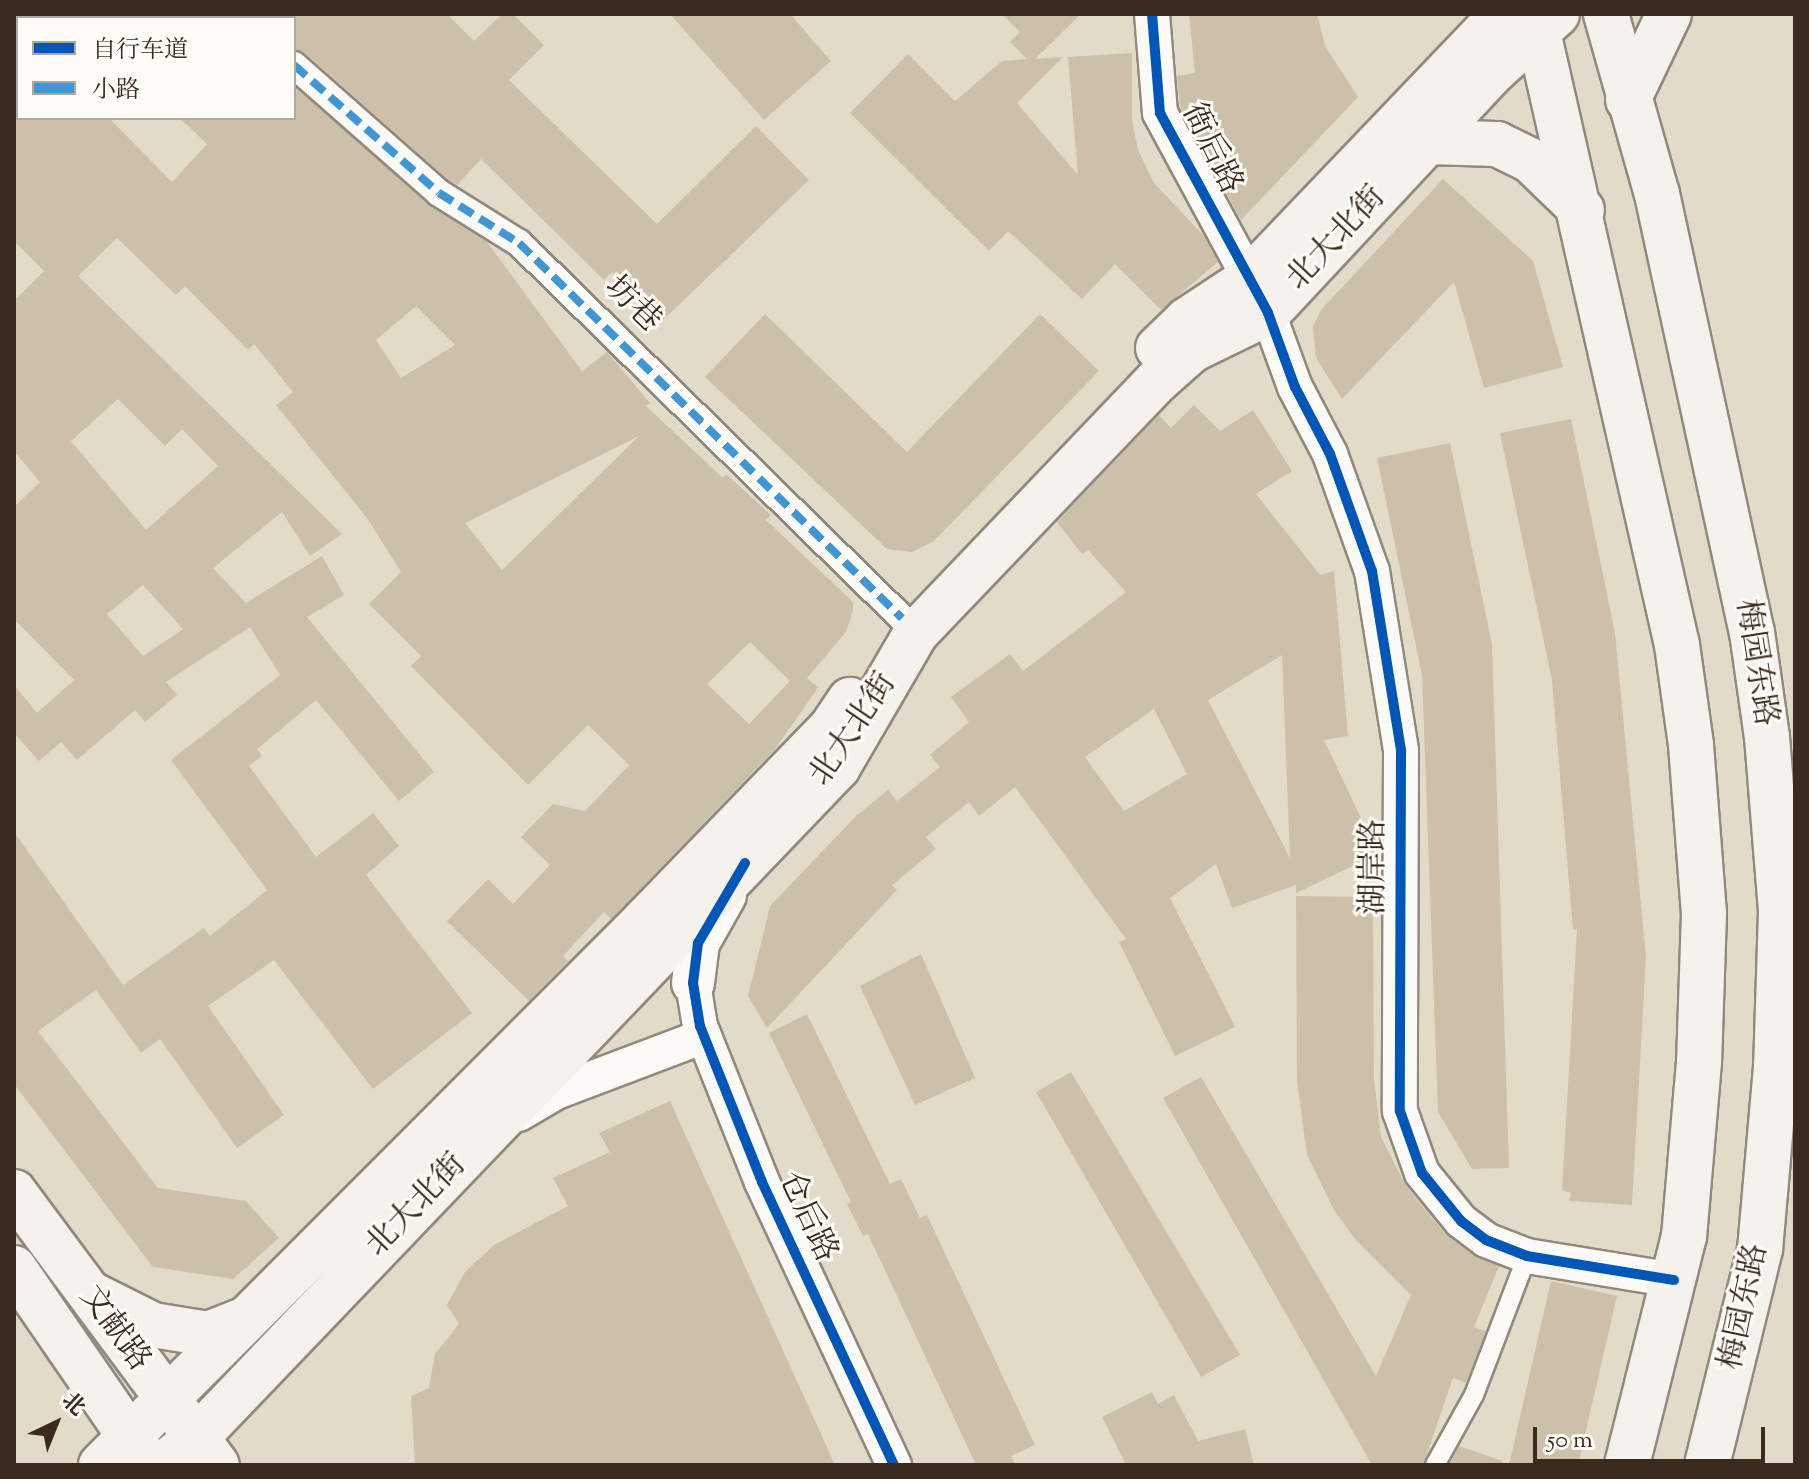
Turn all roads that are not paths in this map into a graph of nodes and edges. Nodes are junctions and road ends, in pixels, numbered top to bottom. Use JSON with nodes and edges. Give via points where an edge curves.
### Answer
{"nodes":[{"id":1,"x":1152,"y":14,"type":"edge"},
{"id":2,"x":1467,"y":14,"type":"edge"},
{"id":3,"x":1606,"y":14,"type":"edge"},
{"id":4,"x":1669,"y":14,"type":"edge"},
{"id":5,"x":1532,"y":18,"type":"edge"},
{"id":6,"x":1460,"y":58,"type":"junction"},
{"id":7,"x":296,"y":67,"type":"edge"},
{"id":8,"x":1628,"y":100,"type":"junction"},
{"id":9,"x":1427,"y":142,"type":"junction"},
{"id":10,"x":1582,"y":210,"type":"junction"},
{"id":11,"x":1259,"y":296,"type":"junction"},
{"id":12,"x":902,"y":618,"type":"junction"},
{"id":13,"x":745,"y":863,"type":"junction"},
{"id":14,"x":693,"y":983,"type":"joint"},
{"id":15,"x":704,"y":1036,"type":"junction"},
{"id":16,"x":488,"y":1133,"type":"junction"},
{"id":17,"x":14,"y":1192,"type":"edge"},
{"id":18,"x":1527,"y":1256,"type":"junction"},
{"id":19,"x":14,"y":1268,"type":"edge"},
{"id":20,"x":1674,"y":1280,"type":"junction"},
{"id":21,"x":87,"y":1292,"type":"junction"},
{"id":22,"x":248,"y":1318,"type":"junction"},
{"id":23,"x":166,"y":1398,"type":"junction"},
{"id":24,"x":206,"y":1452,"type":"edge"},
{"id":25,"x":123,"y":1454,"type":"edge"},
{"id":26,"x":163,"y":1465,"type":"edge"},
{"id":27,"x":894,"y":1465,"type":"edge"},
{"id":28,"x":1435,"y":1465,"type":"edge"},
{"id":29,"x":1627,"y":1465,"type":"edge"},
{"id":30,"x":1707,"y":1465,"type":"edge"}],
"edges":[{"from":1,"to":11,"type":"street","name":"衙后路","via":[[1160,113]]},
{"from":2,"to":6,"type":"main road"},
{"from":3,"to":8,"type":"main road","name":"梅园东路"},
{"from":4,"to":8,"type":"main road"},
{"from":5,"to":6,"type":"main road","name":"北大北街"},
{"from":5,"to":9,"type":"main road","name":"北大北街"},
{"from":5,"to":10,"type":"main road"},
{"from":6,"to":11,"type":"main road","name":"北大北街"},
{"from":7,"to":12,"type":"street","name":"坊巷","via":[[439,193],[519,243]]},
{"from":8,"to":30,"type":"main road","name":"梅园东路","via":[[1657,194],[1752,632],[1767,737],[1781,911],[1776,1067],[1760,1249]]},
{"from":9,"to":10,"type":"main road","via":[[1497,144],[1530,160]]},
{"from":9,"to":11,"type":"main road","name":"北大北街"},
{"from":10,"to":20,"type":"main road","via":[[1677,645],[1691,745],[1704,913],[1701,1017],[1684,1236]]},
{"from":11,"to":12,"type":"main road","name":"北大北街","via":[[1187,320]]},
{"from":11,"to":13,"type":"main road","name":"北大北街","via":[[1157,381],[916,633],[838,767]]},
{"from":11,"to":18,"type":"street","name":"湖岸路","via":[[1295,387],[1330,454],[1372,571],[1401,751],[1400,1111],[1422,1173],[1461,1221],[1486,1240]]},
{"from":12,"to":22,"type":"main road","name":"北大北街","via":[[831,728]]},
{"from":13,"to":14,"type":"street","via":[[698,943]]},
{"from":13,"to":16,"type":"main road","name":"北大北街"},
{"from":14,"to":15,"type":"street","name":"仓后路"},
{"from":15,"to":16,"type":"street","via":[[556,1092]]},
{"from":15,"to":27,"type":"street","name":"仓后路","via":[[762,1182]]},
{"from":16,"to":24,"type":"main road","name":"北大北街"},
{"from":17,"to":21,"type":"main road","name":"文献路"},
{"from":18,"to":20,"type":"street","name":"湖岸路"},
{"from":18,"to":28,"type":"lane","via":[[1474,1395]]},
{"from":19,"to":25,"type":"main road","name":"文献路"},
{"from":20,"to":29,"type":"main road"},
{"from":21,"to":22,"type":"main road","via":[[153,1325],[208,1334]]},
{"from":21,"to":23,"type":"main road","name":"文献路"},
{"from":22,"to":23,"type":"main road","name":"北大北街"},
{"from":23,"to":24,"type":"main road","name":"文献路"},
{"from":23,"to":25,"type":"main road","name":"北大北街"},
{"from":24,"to":26,"type":"main road","name":"北大北街"}]}
